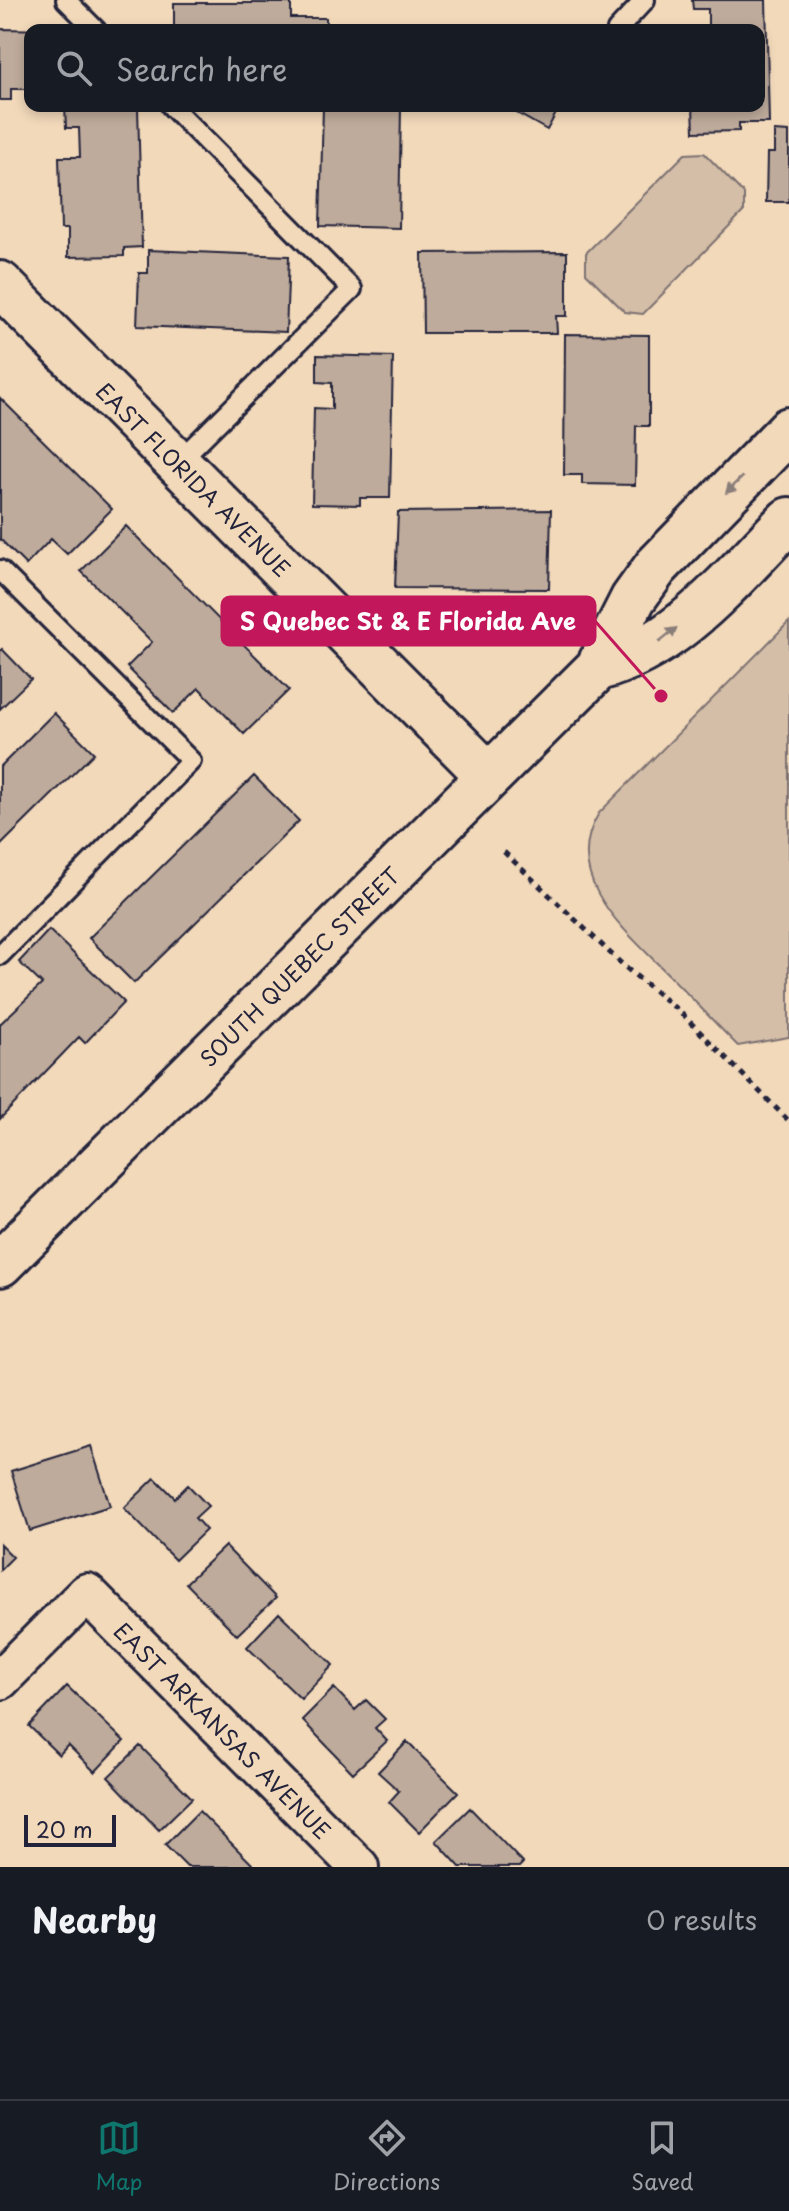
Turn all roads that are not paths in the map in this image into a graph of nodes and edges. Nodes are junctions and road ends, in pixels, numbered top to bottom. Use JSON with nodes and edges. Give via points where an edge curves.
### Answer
{"nodes":[{"id":1,"x":66,"y":0,"type":"edge"},
{"id":2,"x":645,"y":0,"type":"edge"},
{"id":3,"x":90,"y":24,"type":"edge"},
{"id":4,"x":623,"y":24,"type":"edge"},
{"id":5,"x":177,"y":112,"type":"edge"},
{"id":6,"x":0,"y":284,"type":"edge"},
{"id":7,"x":789,"y":430,"type":"edge"},
{"id":8,"x":177,"y":463,"type":"junction"},
{"id":9,"x":789,"y":520,"type":"edge"},
{"id":10,"x":0,"y":570,"type":"edge"},
{"id":11,"x":598,"y":668,"type":"junction"},
{"id":12,"x":489,"y":776,"type":"junction"},
{"id":13,"x":0,"y":955,"type":"edge"},
{"id":14,"x":0,"y":1264,"type":"edge"},
{"id":15,"x":0,"y":1680,"type":"edge"},
{"id":16,"x":359,"y":1867,"type":"edge"}],
"edges":[{"from":1,"to":3,"type":"lane"},
{"from":2,"to":4,"type":"lane"},
{"from":5,"to":8,"type":"lane","via":[[352,289]]},
{"from":6,"to":8,"type":"main road","name":"EAST FLORIDA AVENUE"},
{"from":7,"to":11,"type":"main road","name":"SOUTH QUEBEC STREET","one_way":true,"via":[[656,567],[633,599]]},
{"from":8,"to":12,"type":"main road","name":"EAST FLORIDA AVENUE"},
{"from":11,"to":9,"type":"main road","name":"SOUTH QUEBEC STREET","one_way":true,"via":[[626,660],[665,638]]},
{"from":10,"to":13,"type":"lane","via":[[191,761]]},
{"from":11,"to":12,"type":"main road","name":"SOUTH QUEBEC STREET"},
{"from":12,"to":14,"type":"main road","name":"SOUTH QUEBEC STREET"},
{"from":15,"to":16,"type":"street","name":"EAST ARKANSAS AVENUE","via":[[87,1593]]}]}
